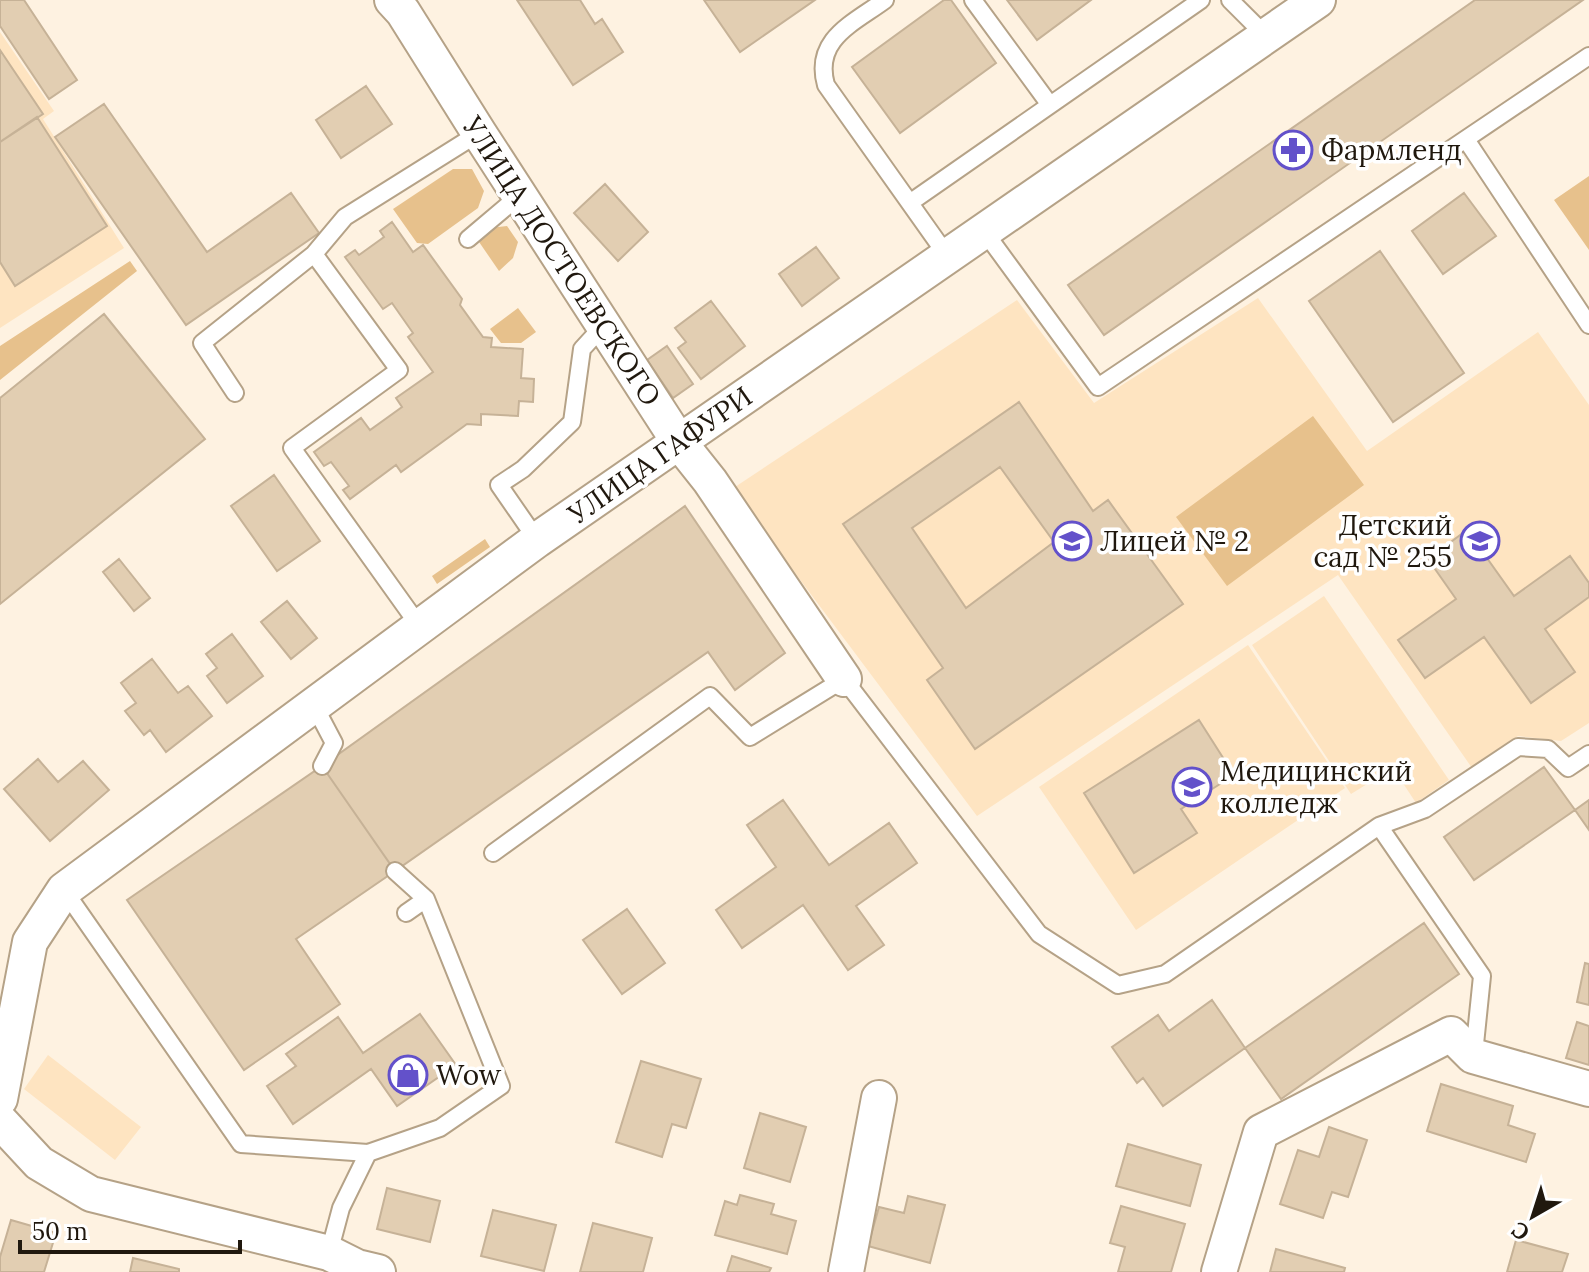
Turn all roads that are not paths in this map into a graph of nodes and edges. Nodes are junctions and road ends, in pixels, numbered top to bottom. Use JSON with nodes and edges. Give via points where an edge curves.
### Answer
{"nodes":[{"id":1,"x":392,"y":0,"type":"edge"},
{"id":2,"x":885,"y":0,"type":"edge"},
{"id":3,"x":973,"y":0,"type":"edge"},
{"id":4,"x":1201,"y":0,"type":"edge"},
{"id":5,"x":1230,"y":0,"type":"edge"},
{"id":6,"x":1318,"y":0,"type":"edge"},
{"id":7,"x":1266,"y":36,"type":"junction"},
{"id":8,"x":1589,"y":56,"type":"edge"},
{"id":9,"x":1050,"y":105,"type":"junction"},
{"id":10,"x":479,"y":133,"type":"junction"},
{"id":11,"x":1467,"y":141,"type":"junction"},
{"id":12,"x":519,"y":196,"type":"junction"},
{"id":13,"x":911,"y":202,"type":"junction"},
{"id":14,"x":984,"y":231,"type":"junction"},
{"id":15,"x":468,"y":239,"type":"dead end"},
{"id":16,"x":314,"y":254,"type":"junction"},
{"id":17,"x":948,"y":257,"type":"junction"},
{"id":18,"x":604,"y":325,"type":"junction"},
{"id":19,"x":1589,"y":325,"type":"edge"},
{"id":20,"x":235,"y":393,"type":"dead end"},
{"id":21,"x":679,"y":442,"type":"junction"},
{"id":22,"x":537,"y":540,"type":"junction"},
{"id":23,"x":420,"y":627,"type":"junction"},
{"id":24,"x":844,"y":679,"type":"junction"},
{"id":25,"x":314,"y":705,"type":"junction"},
{"id":26,"x":1589,"y":754,"type":"edge"},
{"id":27,"x":322,"y":766,"type":"dead end"},
{"id":28,"x":1379,"y":826,"type":"junction"},
{"id":29,"x":493,"y":853,"type":"dead end"},
{"id":30,"x":395,"y":871,"type":"dead end"},
{"id":31,"x":64,"y":890,"type":"junction"},
{"id":32,"x":426,"y":899,"type":"junction"},
{"id":33,"x":406,"y":913,"type":"dead end"},
{"id":34,"x":1473,"y":1056,"type":"junction"},
{"id":35,"x":1589,"y":1089,"type":"edge"},
{"id":36,"x":879,"y":1098,"type":"dead end"},
{"id":37,"x":0,"y":1099,"type":"edge"},
{"id":38,"x":0,"y":1121,"type":"edge"},
{"id":39,"x":368,"y":1153,"type":"junction"},
{"id":40,"x":355,"y":1266,"type":"edge"},
{"id":41,"x":846,"y":1272,"type":"edge"},
{"id":42,"x":1219,"y":1272,"type":"edge"}],
"edges":[{"from":1,"to":10,"type":"street","name":"УЛИЦА ДОСТОЕВСКОГО"},
{"from":2,"to":13,"type":"lane","via":[[834,38],[822,61],[823,74]]},
{"from":3,"to":9,"type":"lane"},
{"from":4,"to":9,"type":"lane"},
{"from":5,"to":7,"type":"lane"},
{"from":6,"to":7,"type":"street","name":"УЛИЦА ГАФУРИ"},
{"from":7,"to":14,"type":"street","name":"УЛИЦА ГАФУРИ"},
{"from":8,"to":11,"type":"lane"},
{"from":9,"to":13,"type":"lane"},
{"from":10,"to":12,"type":"street","name":"УЛИЦА ДОСТОЕВСКОГО"},
{"from":10,"to":16,"type":"lane","via":[[345,217]]},
{"from":11,"to":14,"type":"lane","via":[[1098,387]]},
{"from":11,"to":19,"type":"lane"},
{"from":12,"to":15,"type":"lane"},
{"from":12,"to":18,"type":"street","name":"УЛИЦА ДОСТОЕВСКОГО"},
{"from":13,"to":17,"type":"lane"},
{"from":14,"to":17,"type":"street","name":"УЛИЦА ГАФУРИ"},
{"from":16,"to":20,"type":"lane","via":[[202,343]]},
{"from":16,"to":23,"type":"lane","via":[[399,370],[292,448]]},
{"from":17,"to":21,"type":"street","name":"УЛИЦА ГАФУРИ"},
{"from":18,"to":21,"type":"street","name":"УЛИЦА ДОСТОЕВСКОГО"},
{"from":18,"to":22,"type":"lane","via":[[582,349],[572,422],[499,485]]},
{"from":21,"to":22,"type":"street","name":"УЛИЦА ГАФУРИ"},
{"from":21,"to":24,"type":"street","name":"УЛИЦА ДОСТОЕВСКОГО"},
{"from":22,"to":23,"type":"street","name":"УЛИЦА ГАФУРИ"},
{"from":23,"to":25,"type":"street","name":"УЛИЦА ГАФУРИ"},
{"from":24,"to":28,"type":"lane","via":[[1039,934],[1118,985],[1165,974]]},
{"from":24,"to":29,"type":"lane","via":[[750,737],[710,696]]},
{"from":25,"to":27,"type":"lane","via":[[334,743]]},
{"from":25,"to":31,"type":"street","name":"УЛИЦА ГАФУРИ"},
{"from":26,"to":28,"type":"lane","via":[[1568,768],[1548,749],[1518,747],[1425,809]]},
{"from":28,"to":34,"type":"lane","via":[[1482,976]]},
{"from":30,"to":32,"type":"lane"},
{"from":31,"to":37,"type":"street","name":"УЛИЦА ГАФУРИ","via":[[30,942]]},
{"from":31,"to":39,"type":"lane","via":[[241,1144]]},
{"from":32,"to":33,"type":"lane"},
{"from":32,"to":39,"type":"lane","via":[[501,1086],[440,1128]]},
{"from":34,"to":35,"type":"street"},
{"from":34,"to":42,"type":"street","via":[[1451,1034],[1261,1132]]},
{"from":36,"to":41,"type":"street"},
{"from":38,"to":40,"type":"street","via":[[39,1163],[91,1194]]},
{"from":39,"to":40,"type":"lane","via":[[341,1208]]}]}
